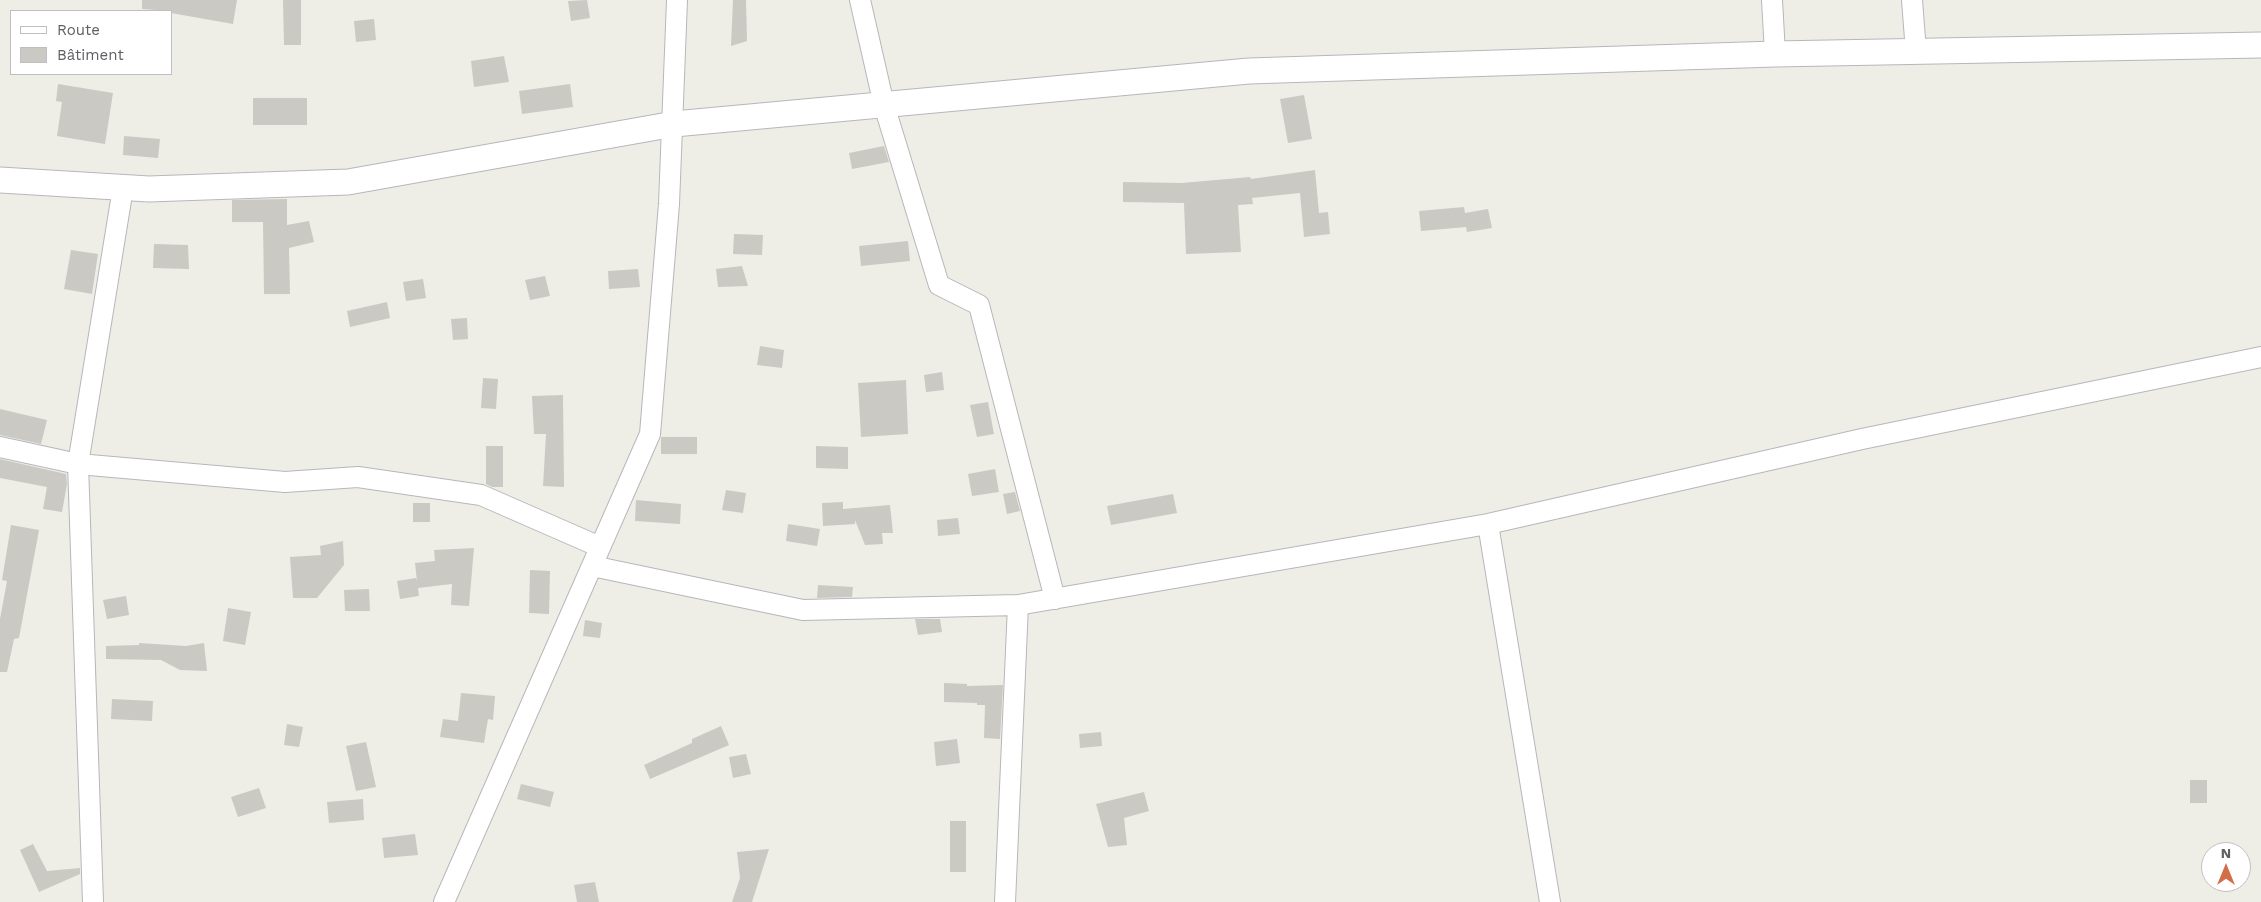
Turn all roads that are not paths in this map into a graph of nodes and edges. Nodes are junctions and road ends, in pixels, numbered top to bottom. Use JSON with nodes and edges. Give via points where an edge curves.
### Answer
{"nodes":[{"id":1,"x":677,"y":0,"type":"edge"},
{"id":2,"x":860,"y":0,"type":"edge"},
{"id":3,"x":1772,"y":0,"type":"edge"},
{"id":4,"x":1912,"y":0,"type":"edge"},
{"id":5,"x":2261,"y":45,"type":"edge"},
{"id":6,"x":1916,"y":52,"type":"junction"},
{"id":7,"x":1775,"y":54,"type":"junction"},
{"id":8,"x":884,"y":105,"type":"junction"},
{"id":9,"x":674,"y":124,"type":"junction"},
{"id":10,"x":0,"y":180,"type":"edge"},
{"id":11,"x":124,"y":188,"type":"junction"},
{"id":12,"x":2261,"y":357,"type":"edge"},
{"id":13,"x":0,"y":446,"type":"edge"},
{"id":14,"x":78,"y":464,"type":"junction"},
{"id":15,"x":1488,"y":524,"type":"junction"},
{"id":16,"x":600,"y":547,"type":"junction"},
{"id":17,"x":592,"y":566,"type":"junction"},
{"id":18,"x":1055,"y":598,"type":"junction"},
{"id":19,"x":1018,"y":605,"type":"junction"},
{"id":20,"x":93,"y":902,"type":"edge"},
{"id":21,"x":444,"y":902,"type":"edge"},
{"id":22,"x":1005,"y":902,"type":"edge"},
{"id":23,"x":1550,"y":902,"type":"edge"}],
"edges":[{"from":1,"to":9,"type":"street"},
{"from":2,"to":8,"type":"street"},
{"from":3,"to":7,"type":"street"},
{"from":4,"to":6,"type":"street"},
{"from":5,"to":6,"type":"street"},
{"from":6,"to":7,"type":"street"},
{"from":7,"to":8,"type":"street","via":[[1249,71]]},
{"from":8,"to":9,"type":"street"},
{"from":8,"to":18,"type":"street","via":[[939,285],[979,305]]},
{"from":9,"to":11,"type":"street","via":[[348,182]]},
{"from":9,"to":16,"type":"street","via":[[650,434]]},
{"from":10,"to":11,"type":"street"},
{"from":11,"to":14,"type":"street"},
{"from":12,"to":15,"type":"street","via":[[1872,437]]},
{"from":13,"to":14,"type":"street"},
{"from":14,"to":16,"type":"street","via":[[285,482],[358,478],[481,495]]},
{"from":14,"to":20,"type":"street"},
{"from":15,"to":18,"type":"street"},
{"from":15,"to":23,"type":"street"},
{"from":16,"to":17,"type":"street"},
{"from":17,"to":19,"type":"street","via":[[803,610]]},
{"from":17,"to":21,"type":"street"},
{"from":18,"to":19,"type":"street"},
{"from":19,"to":22,"type":"street"}]}
